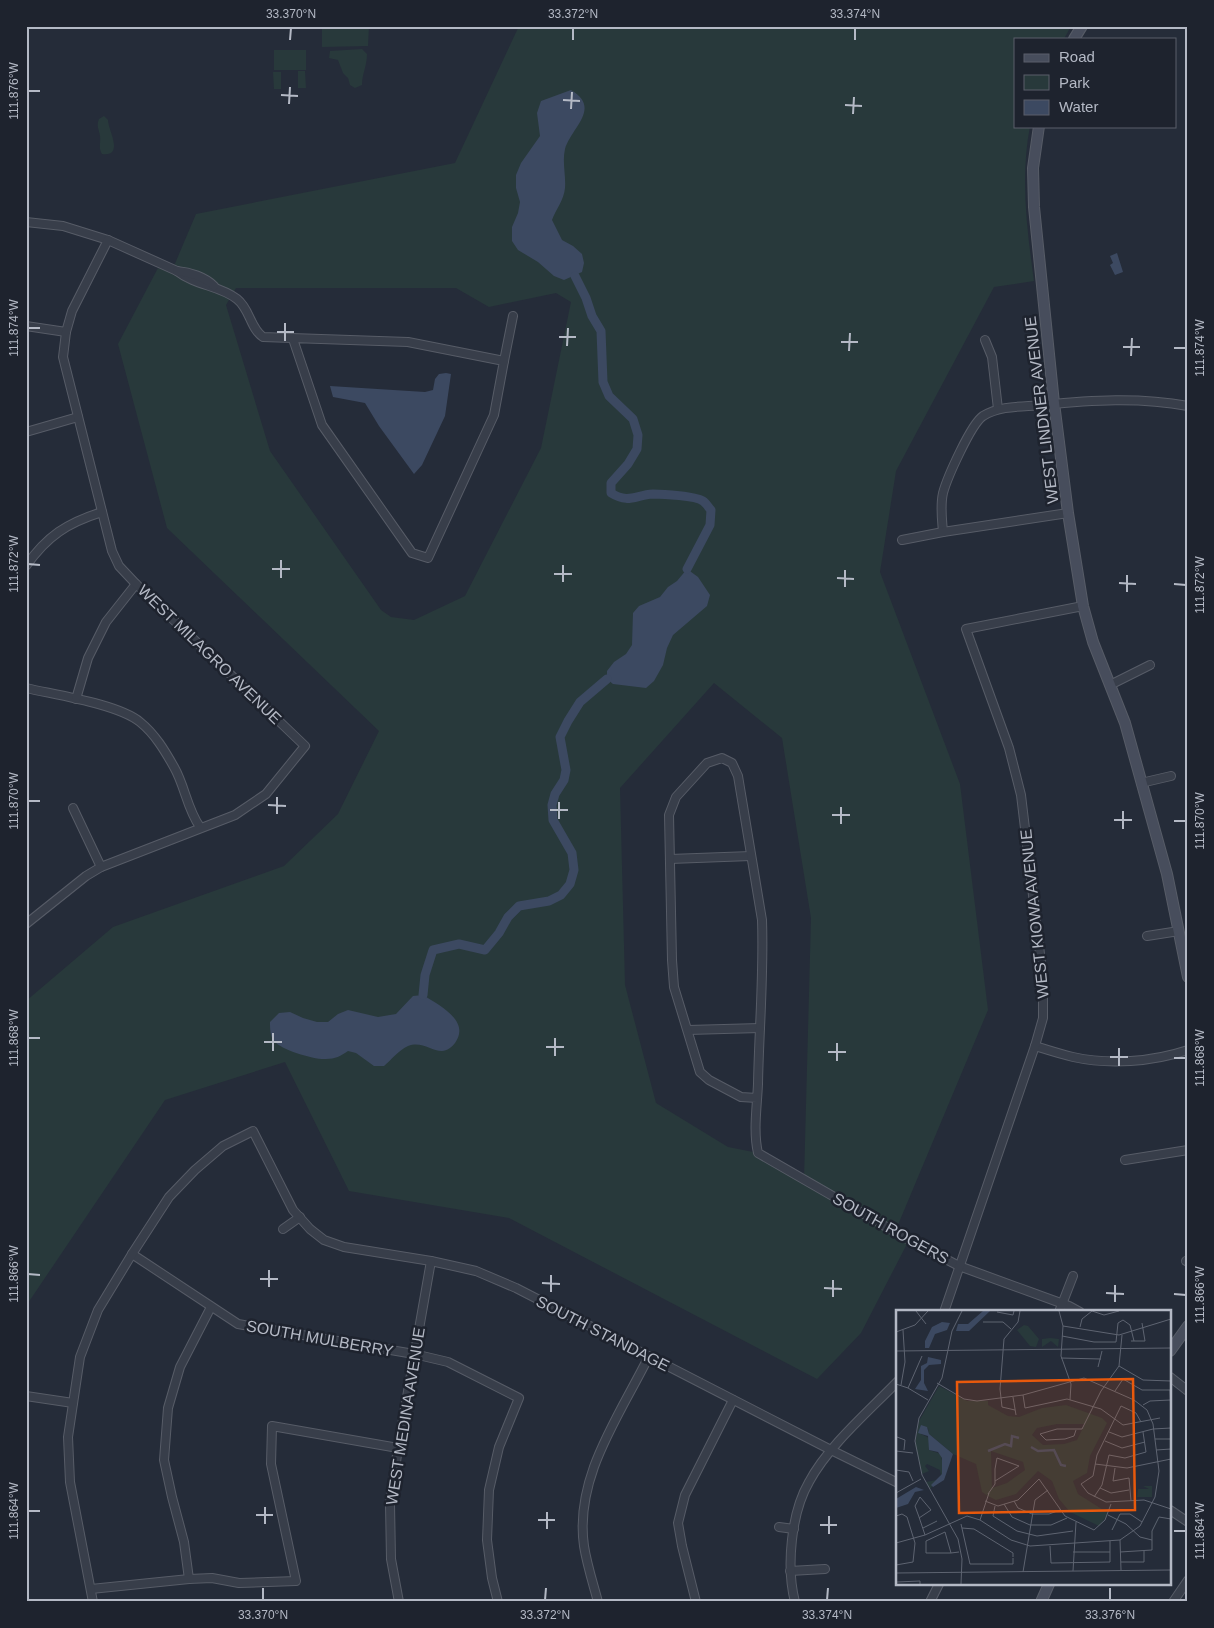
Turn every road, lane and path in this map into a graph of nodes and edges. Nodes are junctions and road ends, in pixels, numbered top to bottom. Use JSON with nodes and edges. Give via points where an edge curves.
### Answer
{"nodes":[{"id":1,"x":1082,"y":26,"type":"edge"},
{"id":2,"x":1075,"y":38,"type":"edge"},
{"id":3,"x":1039,"y":128,"type":"edge"},
{"id":4,"x":26,"y":222,"type":"edge"},
{"id":5,"x":108,"y":240,"type":"junction"},
{"id":6,"x":513,"y":316,"type":"dead end"},
{"id":7,"x":26,"y":326,"type":"edge"},
{"id":8,"x":66,"y":332,"type":"junction"},
{"id":9,"x":293,"y":339,"type":"junction"},
{"id":10,"x":985,"y":340,"type":"dead end"},
{"id":11,"x":504,"y":361,"type":"junction"},
{"id":12,"x":1054,"y":404,"type":"junction"},
{"id":13,"x":1188,"y":406,"type":"edge"},
{"id":14,"x":998,"y":409,"type":"junction"},
{"id":15,"x":78,"y":417,"type":"junction"},
{"id":16,"x":26,"y":432,"type":"edge"},
{"id":17,"x":102,"y":512,"type":"junction"},
{"id":18,"x":1068,"y":513,"type":"junction"},
{"id":19,"x":943,"y":532,"type":"junction"},
{"id":20,"x":902,"y":540,"type":"dead end"},
{"id":21,"x":26,"y":566,"type":"edge"},
{"id":22,"x":136,"y":584,"type":"junction"},
{"id":23,"x":1083,"y":606,"type":"junction"},
{"id":24,"x":1150,"y":665,"type":"dead end"},
{"id":25,"x":1110,"y":685,"type":"junction"},
{"id":26,"x":26,"y":688,"type":"edge"},
{"id":27,"x":76,"y":699,"type":"junction"},
{"id":28,"x":1172,"y":776,"type":"dead end"},
{"id":29,"x":1141,"y":783,"type":"junction"},
{"id":30,"x":73,"y":808,"type":"dead end"},
{"id":31,"x":200,"y":827,"type":"junction"},
{"id":32,"x":751,"y":856,"type":"junction"},
{"id":33,"x":670,"y":859,"type":"junction"},
{"id":34,"x":101,"y":868,"type":"junction"},
{"id":35,"x":26,"y":924,"type":"edge"},
{"id":36,"x":1179,"y":930,"type":"junction"},
{"id":37,"x":1147,"y":936,"type":"dead end"},
{"id":38,"x":1188,"y":977,"type":"edge"},
{"id":39,"x":760,"y":1028,"type":"junction"},
{"id":40,"x":688,"y":1030,"type":"junction"},
{"id":41,"x":1035,"y":1046,"type":"junction"},
{"id":42,"x":1188,"y":1050,"type":"edge"},
{"id":43,"x":757,"y":1098,"type":"junction"},
{"id":44,"x":1188,"y":1150,"type":"edge"},
{"id":45,"x":1125,"y":1160,"type":"dead end"},
{"id":46,"x":300,"y":1217,"type":"junction"},
{"id":47,"x":283,"y":1230,"type":"dead end"},
{"id":48,"x":132,"y":1254,"type":"junction"},
{"id":49,"x":431,"y":1261,"type":"junction"},
{"id":50,"x":960,"y":1266,"type":"junction"},
{"id":51,"x":1073,"y":1276,"type":"dead end"},
{"id":52,"x":1063,"y":1304,"type":"junction"},
{"id":53,"x":211,"y":1307,"type":"junction"},
{"id":54,"x":945,"y":1310,"type":"edge"},
{"id":55,"x":1060,"y":1310,"type":"edge"},
{"id":56,"x":1076,"y":1310,"type":"edge"},
{"id":57,"x":1188,"y":1326,"type":"edge"},
{"id":58,"x":1172,"y":1348,"type":"edge"},
{"id":59,"x":414,"y":1354,"type":"junction"},
{"id":60,"x":649,"y":1356,"type":"junction"},
{"id":61,"x":1172,"y":1379,"type":"edge"},
{"id":62,"x":896,"y":1384,"type":"edge"},
{"id":63,"x":1188,"y":1391,"type":"edge"},
{"id":64,"x":26,"y":1396,"type":"edge"},
{"id":65,"x":733,"y":1400,"type":"junction"},
{"id":66,"x":72,"y":1403,"type":"junction"},
{"id":67,"x":398,"y":1448,"type":"junction"},
{"id":68,"x":831,"y":1450,"type":"junction"},
{"id":69,"x":896,"y":1482,"type":"edge"},
{"id":70,"x":1172,"y":1511,"type":"edge"},
{"id":71,"x":1188,"y":1522,"type":"edge"},
{"id":72,"x":779,"y":1527,"type":"dead end"},
{"id":73,"x":794,"y":1529,"type":"junction"},
{"id":74,"x":825,"y":1569,"type":"dead end"},
{"id":75,"x":790,"y":1571,"type":"junction"},
{"id":76,"x":189,"y":1579,"type":"junction"},
{"id":77,"x":1188,"y":1580,"type":"edge"},
{"id":78,"x":938,"y":1586,"type":"edge"},
{"id":79,"x":1048,"y":1586,"type":"edge"},
{"id":80,"x":91,"y":1590,"type":"junction"},
{"id":81,"x":92,"y":1602,"type":"edge"},
{"id":82,"x":399,"y":1602,"type":"edge"},
{"id":83,"x":498,"y":1602,"type":"edge"},
{"id":84,"x":598,"y":1602,"type":"edge"},
{"id":85,"x":696,"y":1602,"type":"edge"},
{"id":86,"x":796,"y":1602,"type":"edge"},
{"id":87,"x":930,"y":1602,"type":"edge"},
{"id":88,"x":1041,"y":1602,"type":"edge"},
{"id":89,"x":1174,"y":1602,"type":"edge"}],
"edges":[{"from":1,"to":2,"type":"street"},
{"from":3,"to":12,"type":"street","name":"WEST LINDNER AVENUE","via":[[1034,152],[1034,194]]},
{"from":4,"to":5,"type":"street","via":[[63,226]]},
{"from":5,"to":8,"type":"street","name":"WEST MILAGRO AVENUE","via":[[72,311]]},
{"from":5,"to":9,"type":"street","via":[[210,282],[245,306],[263,337]]},
{"from":6,"to":11,"type":"street"},
{"from":7,"to":8,"type":"street"},
{"from":8,"to":15,"type":"street","name":"WEST MILAGRO AVENUE","via":[[63,357]]},
{"from":9,"to":11,"type":"street","via":[[408,342]]},
{"from":9,"to":11,"type":"street","via":[[322,425],[412,553],[428,558],[494,415]]},
{"from":10,"to":14,"type":"street","via":[[992,357]]},
{"from":12,"to":13,"type":"street","via":[[1120,399]]},
{"from":12,"to":14,"type":"street"},
{"from":12,"to":18,"type":"street","name":"WEST LINDNER AVENUE"},
{"from":14,"to":19,"type":"street","via":[[982,417],[974,426],[948,479],[941,509]]},
{"from":15,"to":16,"type":"street"},
{"from":15,"to":17,"type":"street","name":"WEST MILAGRO AVENUE"},
{"from":17,"to":21,"type":"street","via":[[66,526],[39,548]]},
{"from":17,"to":22,"type":"street","name":"WEST MILAGRO AVENUE","via":[[112,551]]},
{"from":18,"to":19,"type":"street"},
{"from":18,"to":23,"type":"street","name":"WEST LINDNER AVENUE"},
{"from":19,"to":20,"type":"street"},
{"from":22,"to":27,"type":"street","via":[[106,622],[88,658]]},
{"from":22,"to":31,"type":"street","name":"WEST MILAGRO AVENUE","via":[[305,746],[254,804],[235,815]]},
{"from":23,"to":25,"type":"street","name":"WEST LINDNER AVENUE","via":[[1092,642]]},
{"from":23,"to":41,"type":"street","name":"WEST KIOWA AVENUE","via":[[966,630],[1009,748],[1021,795],[1043,979],[1043,1018]]},
{"from":24,"to":25,"type":"street"},
{"from":25,"to":29,"type":"street","name":"WEST LINDNER AVENUE","via":[[1125,723]]},
{"from":26,"to":27,"type":"street"},
{"from":27,"to":31,"type":"street","via":[[111,707],[139,721],[159,742],[176,769]]},
{"from":28,"to":29,"type":"street"},
{"from":29,"to":36,"type":"street","name":"WEST LINDNER AVENUE"},
{"from":30,"to":34,"type":"street"},
{"from":31,"to":34,"type":"street","name":"WEST MILAGRO AVENUE"},
{"from":32,"to":33,"type":"street"},
{"from":32,"to":33,"type":"street","name":"SOUTH ROGERS","via":[[738,776],[732,763],[722,758],[708,763],[676,797],[669,815]]},
{"from":32,"to":39,"type":"street","name":"SOUTH ROGERS","via":[[762,920]]},
{"from":33,"to":40,"type":"street","name":"SOUTH ROGERS","via":[[674,987]]},
{"from":34,"to":35,"type":"street","name":"WEST MILAGRO AVENUE","via":[[86,876]]},
{"from":36,"to":37,"type":"street"},
{"from":36,"to":38,"type":"street","name":"WEST LINDNER AVENUE"},
{"from":39,"to":40,"type":"street"},
{"from":39,"to":43,"type":"street","name":"SOUTH ROGERS"},
{"from":40,"to":43,"type":"street","name":"SOUTH ROGERS","via":[[700,1072],[741,1097]]},
{"from":41,"to":42,"type":"street","via":[[1107,1062],[1139,1060]]},
{"from":41,"to":50,"type":"street","name":"WEST KIOWA AVENUE"},
{"from":43,"to":50,"type":"street","name":"SOUTH ROGERS","via":[[755,1142],[758,1153],[901,1236]]},
{"from":44,"to":45,"type":"street"},
{"from":46,"to":47,"type":"street"},
{"from":46,"to":48,"type":"street","name":"SOUTH STANDAGE","via":[[293,1210],[253,1131],[223,1146],[195,1170],[169,1197]]},
{"from":46,"to":49,"type":"street","name":"SOUTH STANDAGE","via":[[324,1240]]},
{"from":48,"to":53,"type":"street","name":"SOUTH MULBERRY"},
{"from":48,"to":66,"type":"street","via":[[98,1310],[80,1357]]},
{"from":49,"to":59,"type":"street","name":"WEST MEDINA AVENUE"},
{"from":49,"to":60,"type":"street","name":"SOUTH STANDAGE","via":[[476,1271],[516,1288]]},
{"from":50,"to":52,"type":"street","name":"SOUTH ROGERS"},
{"from":50,"to":54,"type":"street","name":"WEST KIOWA AVENUE"},
{"from":51,"to":52,"type":"street"},
{"from":52,"to":55,"type":"street"},
{"from":52,"to":56,"type":"street","name":"SOUTH ROGERS"},
{"from":53,"to":59,"type":"street","name":"SOUTH MULBERRY","via":[[238,1324]]},
{"from":53,"to":76,"type":"street","via":[[180,1366],[168,1408],[164,1460],[184,1542]]},
{"from":57,"to":58,"type":"street"},
{"from":59,"to":67,"type":"street","name":"WEST MEDINA AVENUE"},
{"from":59,"to":83,"type":"street","name":"SOUTH MULBERRY","via":[[448,1362],[520,1398],[500,1447],[488,1490],[487,1540]]},
{"from":60,"to":65,"type":"street","name":"SOUTH STANDAGE"},
{"from":60,"to":84,"type":"street","via":[[598,1455],[588,1486],[583,1518],[584,1545]]},
{"from":61,"to":63,"type":"street"},
{"from":62,"to":68,"type":"street"},
{"from":64,"to":66,"type":"street"},
{"from":65,"to":68,"type":"street","name":"SOUTH STANDAGE"},
{"from":65,"to":85,"type":"street","via":[[684,1495],[678,1522]]},
{"from":66,"to":80,"type":"street","via":[[68,1437],[70,1482]]},
{"from":67,"to":76,"type":"street","via":[[272,1426],[271,1464],[296,1581],[239,1583],[212,1578]]},
{"from":67,"to":82,"type":"street","name":"WEST MEDINA AVENUE","via":[[390,1504],[391,1559]]},
{"from":68,"to":69,"type":"street","name":"SOUTH STANDAGE"},
{"from":68,"to":73,"type":"street","via":[[808,1482]]},
{"from":70,"to":71,"type":"street"},
{"from":72,"to":73,"type":"street"},
{"from":73,"to":75,"type":"street"},
{"from":74,"to":75,"type":"street"},
{"from":75,"to":86,"type":"street"},
{"from":76,"to":80,"type":"street"},
{"from":77,"to":89,"type":"street"},
{"from":78,"to":87,"type":"street"},
{"from":79,"to":88,"type":"street"},
{"from":80,"to":81,"type":"street"}]}
